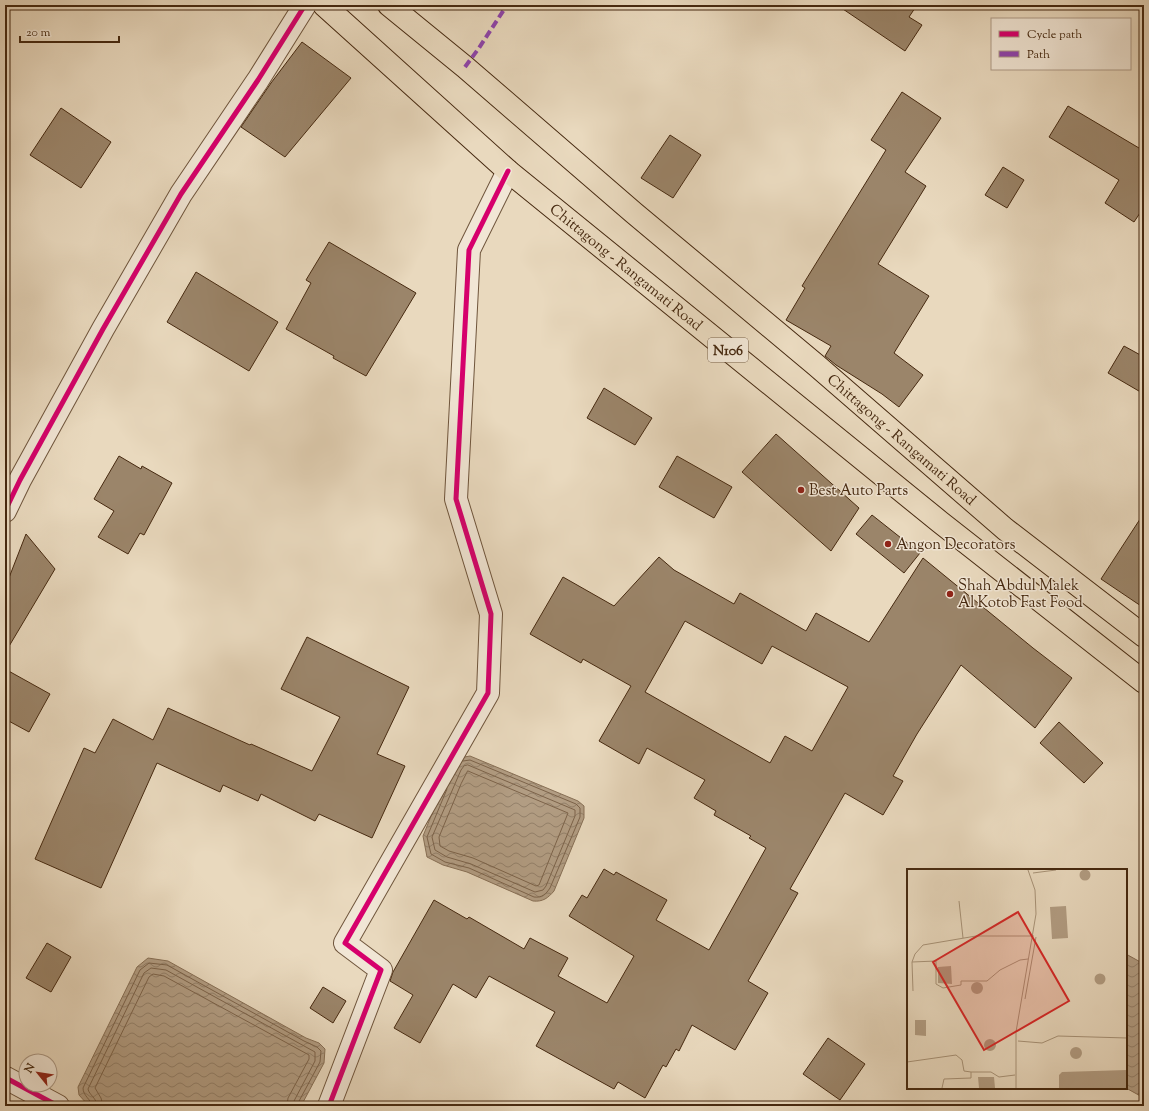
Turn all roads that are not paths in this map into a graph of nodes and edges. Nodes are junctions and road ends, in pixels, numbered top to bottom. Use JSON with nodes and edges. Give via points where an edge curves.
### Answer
{"nodes":[{"id":1,"x":305,"y":5,"type":"edge"},
{"id":2,"x":324,"y":5,"type":"edge"},
{"id":3,"x":389,"y":5,"type":"edge"},
{"id":4,"x":508,"y":170,"type":"junction"},
{"id":5,"x":5,"y":511,"type":"edge"},
{"id":6,"x":1144,"y":636,"type":"edge"},
{"id":7,"x":1144,"y":682,"type":"edge"},
{"id":8,"x":5,"y":1080,"type":"edge"},
{"id":9,"x":58,"y":1106,"type":"edge"},
{"id":10,"x":329,"y":1106,"type":"edge"}],
"edges":[{"from":1,"to":5,"type":"street","via":[[181,194],[103,329]]},
{"from":2,"to":4,"type":"highway","name":"Chittagong - Rangamati Road","number":"N106"},
{"from":3,"to":6,"type":"highway","name":"Chittagong - Rangamati Road","via":[[816,365],[1005,529]]},
{"from":4,"to":7,"type":"highway","name":"Chittagong - Rangamati Road","number":"N106","via":[[940,522]]},
{"from":4,"to":10,"type":"street","via":[[469,250],[456,499],[491,614],[488,694],[345,944],[381,970]]},
{"from":8,"to":9,"type":"street","via":[[6,1078]]}]}
